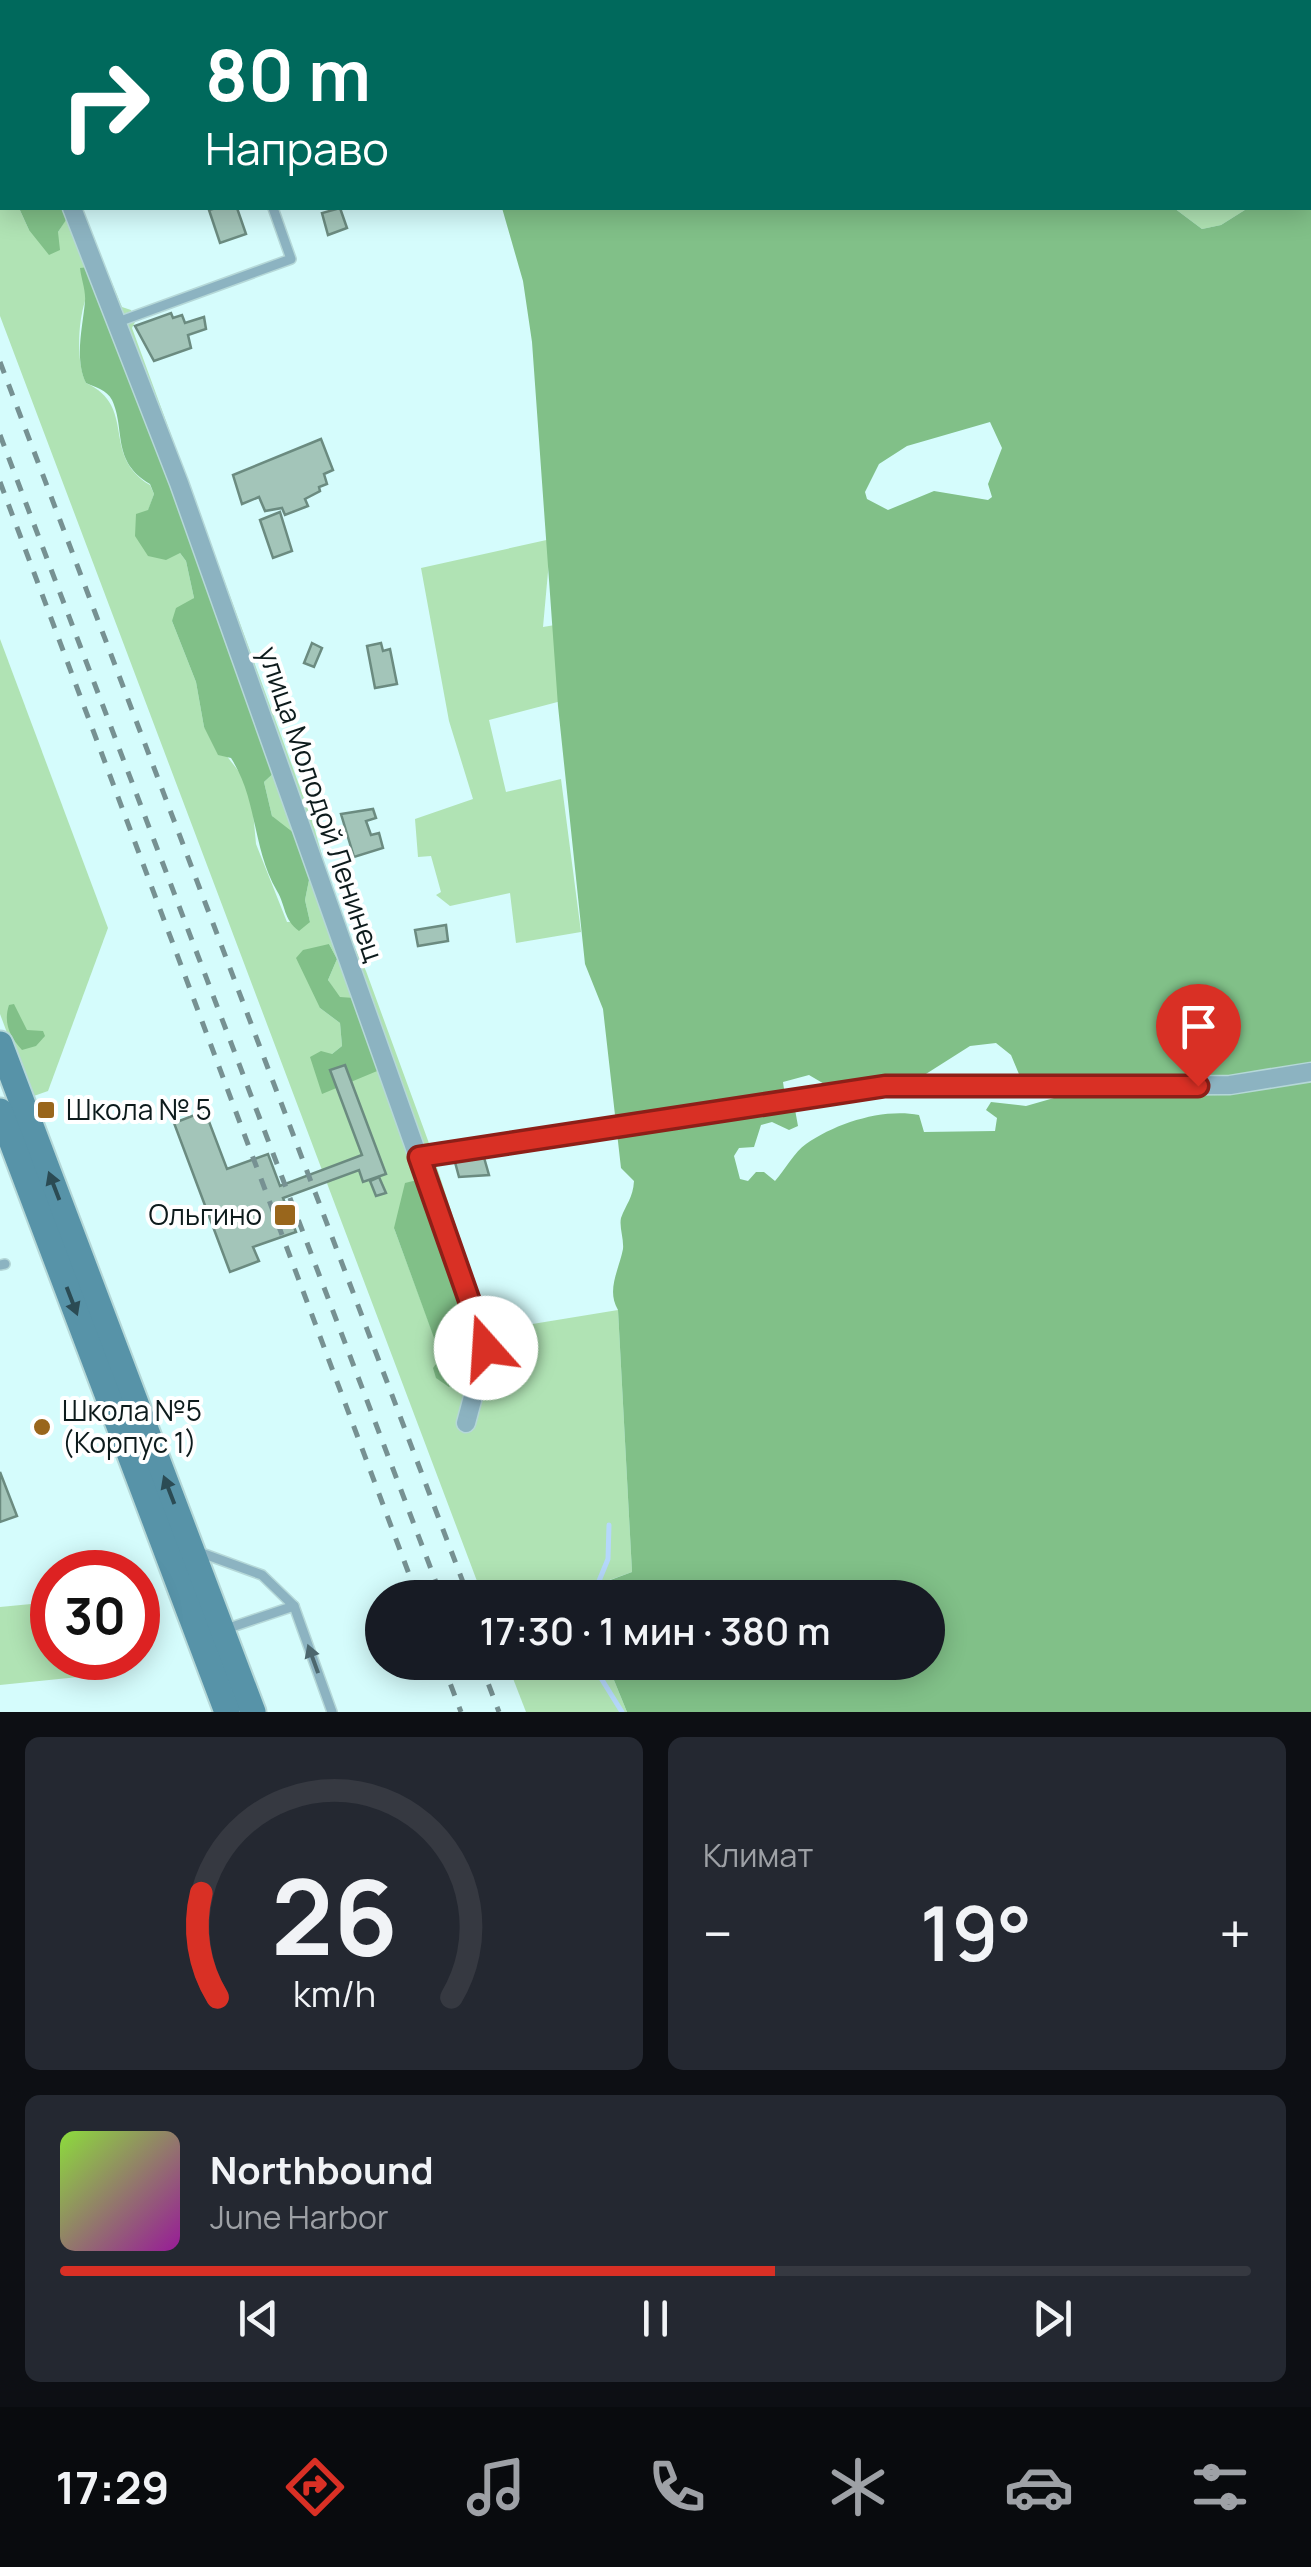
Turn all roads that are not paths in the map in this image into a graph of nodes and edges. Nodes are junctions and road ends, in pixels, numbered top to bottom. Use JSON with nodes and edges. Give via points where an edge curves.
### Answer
{"nodes":[{"id":1,"x":73,"y":210,"type":"edge"},
{"id":2,"x":274,"y":210,"type":"edge"},
{"id":3,"x":118,"y":322,"type":"junction"},
{"id":4,"x":0,"y":1044,"type":"edge"},
{"id":5,"x":1311,"y":1072,"type":"edge"},
{"id":6,"x":0,"y":1111,"type":"edge"},
{"id":7,"x":419,"y":1157,"type":"junction"},
{"id":8,"x":466,"y":1423,"type":"dead end"},
{"id":9,"x":191,"y":1550,"type":"junction"},
{"id":10,"x":294,"y":1606,"type":"junction"},
{"id":11,"x":211,"y":1635,"type":"junction"},
{"id":12,"x":227,"y":1712,"type":"edge"},
{"id":13,"x":253,"y":1712,"type":"edge"},
{"id":14,"x":332,"y":1712,"type":"edge"}],
"edges":[{"from":1,"to":3,"type":"street","name":"улица Молодой Ленинец"},
{"from":2,"to":3,"type":"lane","via":[[290,259]]},
{"from":3,"to":7,"type":"street","name":"улица Молодой Ленинец"},
{"from":9,"to":4,"type":"main road","one_way":true},
{"from":5,"to":7,"type":"street","via":[[1230,1085],[885,1086]]},
{"from":6,"to":11,"type":"main road","one_way":true},
{"from":7,"to":8,"type":"street","name":"улица Молодой Ленинец","via":[[486,1348]]},
{"from":9,"to":10,"type":"lane","via":[[262,1575]]},
{"from":9,"to":11,"type":"main road"},
{"from":10,"to":11,"type":"lane"},
{"from":14,"to":10,"type":"lane","one_way":true},
{"from":11,"to":12,"type":"main road"},
{"from":11,"to":13,"type":"main road"}]}
